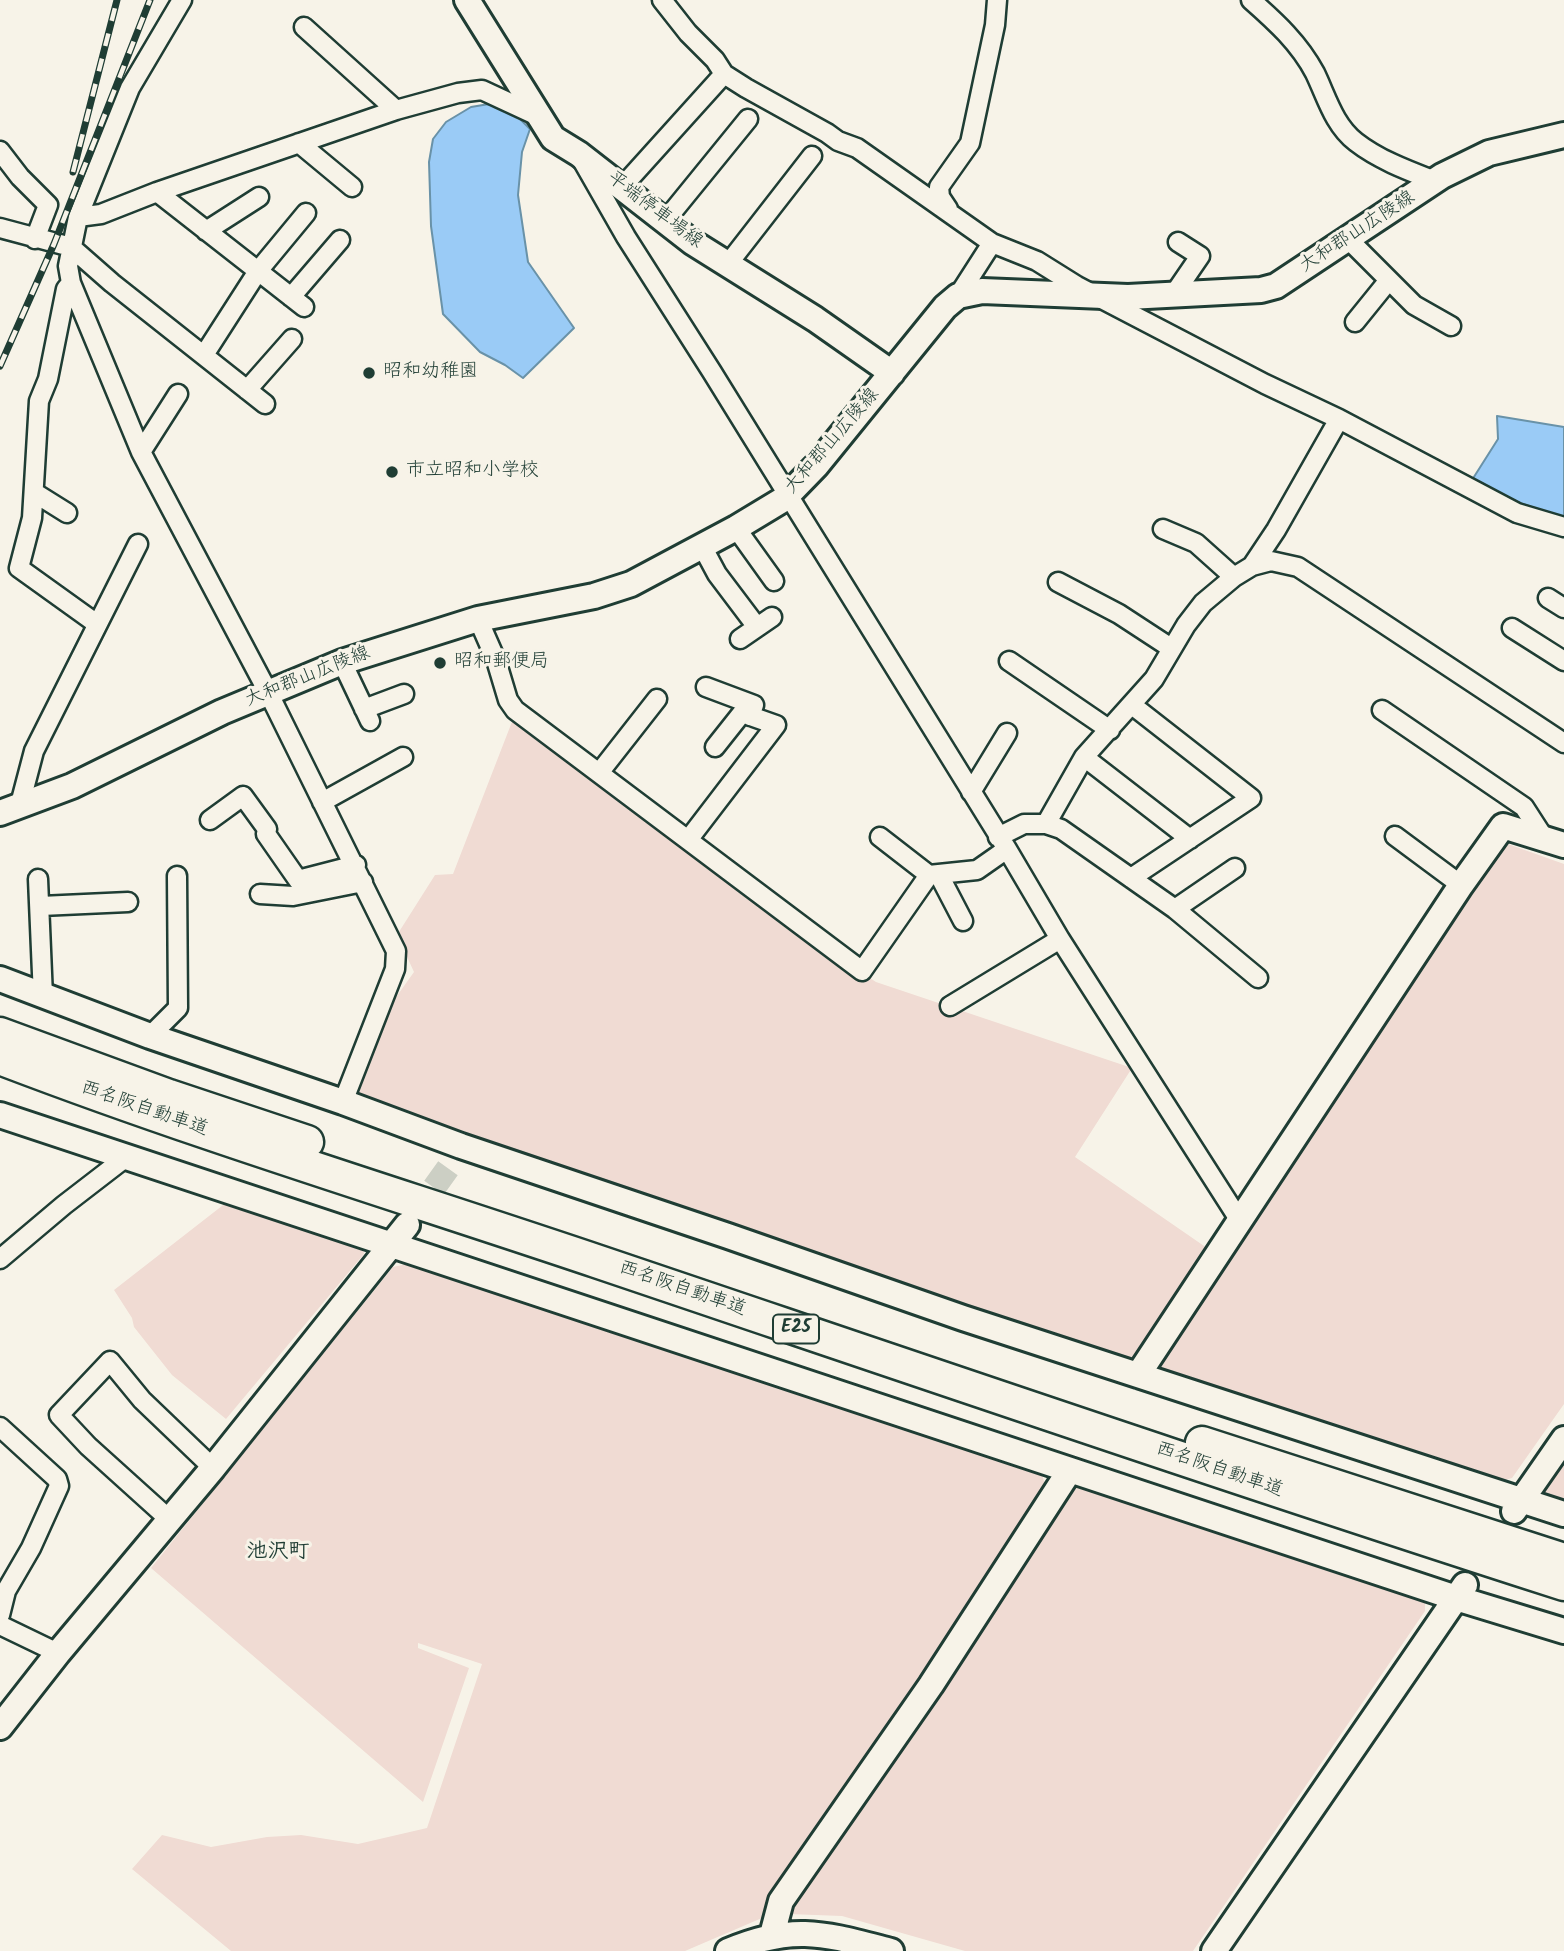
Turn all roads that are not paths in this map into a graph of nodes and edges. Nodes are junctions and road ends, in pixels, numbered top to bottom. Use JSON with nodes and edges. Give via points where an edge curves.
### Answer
{"nodes":[{"id":1,"x":181,"y":0,"type":"edge"},
{"id":2,"x":467,"y":0,"type":"edge"},
{"id":3,"x":662,"y":0,"type":"edge"},
{"id":4,"x":998,"y":0,"type":"edge"},
{"id":5,"x":1251,"y":0,"type":"edge"},
{"id":6,"x":304,"y":27,"type":"dead end"},
{"id":7,"x":724,"y":74,"type":"junction"},
{"id":8,"x":396,"y":110,"type":"junction"},
{"id":9,"x":538,"y":116,"type":"junction"},
{"id":10,"x":748,"y":119,"type":"dead end"},
{"id":11,"x":1564,"y":135,"type":"edge"},
{"id":12,"x":299,"y":143,"type":"junction"},
{"id":13,"x":0,"y":151,"type":"edge"},
{"id":14,"x":579,"y":154,"type":"junction"},
{"id":15,"x":811,"y":156,"type":"dead end"},
{"id":16,"x":1435,"y":181,"type":"junction"},
{"id":17,"x":352,"y":187,"type":"dead end"},
{"id":18,"x":622,"y":187,"type":"junction"},
{"id":19,"x":157,"y":192,"type":"junction"},
{"id":20,"x":259,"y":197,"type":"dead end"},
{"id":21,"x":949,"y":211,"type":"junction"},
{"id":22,"x":306,"y":213,"type":"dead end"},
{"id":23,"x":78,"y":217,"type":"junction"},
{"id":24,"x":665,"y":221,"type":"junction"},
{"id":25,"x":0,"y":228,"type":"edge"},
{"id":26,"x":206,"y":231,"type":"junction"},
{"id":27,"x":35,"y":239,"type":"junction"},
{"id":28,"x":340,"y":240,"type":"dead end"},
{"id":29,"x":1349,"y":240,"type":"junction"},
{"id":30,"x":1178,"y":242,"type":"dead end"},
{"id":31,"x":992,"y":243,"type":"junction"},
{"id":32,"x":71,"y":247,"type":"junction"},
{"id":33,"x":728,"y":264,"type":"junction"},
{"id":34,"x":258,"y":271,"type":"junction"},
{"id":35,"x":1389,"y":279,"type":"junction"},
{"id":36,"x":71,"y":283,"type":"junction"},
{"id":37,"x":1174,"y":294,"type":"junction"},
{"id":38,"x":958,"y":296,"type":"junction"},
{"id":39,"x":1099,"y":296,"type":"junction"},
{"id":40,"x":1355,"y":322,"type":"dead end"},
{"id":41,"x":1451,"y":326,"type":"dead end"},
{"id":42,"x":292,"y":339,"type":"dead end"},
{"id":43,"x":204,"y":355,"type":"junction"},
{"id":44,"x":892,"y":373,"type":"junction"},
{"id":45,"x":247,"y":390,"type":"junction"},
{"id":46,"x":178,"y":394,"type":"dead end"},
{"id":47,"x":265,"y":404,"type":"dead end"},
{"id":48,"x":1339,"y":419,"type":"junction"},
{"id":49,"x":141,"y":452,"type":"junction"},
{"id":50,"x":35,"y":493,"type":"junction"},
{"id":51,"x":788,"y":495,"type":"junction"},
{"id":52,"x":67,"y":513,"type":"dead end"},
{"id":53,"x":1564,"y":527,"type":"edge"},
{"id":54,"x":736,"y":528,"type":"junction"},
{"id":55,"x":1163,"y":529,"type":"dead end"},
{"id":56,"x":138,"y":544,"type":"dead end"},
{"id":57,"x":702,"y":546,"type":"junction"},
{"id":58,"x":1252,"y":566,"type":"junction"},
{"id":59,"x":1234,"y":577,"type":"junction"},
{"id":60,"x":774,"y":581,"type":"dead end"},
{"id":61,"x":1058,"y":582,"type":"dead end"},
{"id":62,"x":1548,"y":598,"type":"dead end"},
{"id":63,"x":1564,"y":608,"type":"edge"},
{"id":64,"x":772,"y":617,"type":"dead end"},
{"id":65,"x":478,"y":619,"type":"junction"},
{"id":66,"x":97,"y":624,"type":"junction"},
{"id":67,"x":757,"y":627,"type":"junction"},
{"id":68,"x":1512,"y":628,"type":"dead end"},
{"id":69,"x":740,"y":639,"type":"dead end"},
{"id":70,"x":1171,"y":648,"type":"junction"},
{"id":71,"x":1009,"y":661,"type":"dead end"},
{"id":72,"x":1564,"y":661,"type":"edge"},
{"id":73,"x":342,"y":662,"type":"junction"},
{"id":74,"x":706,"y":687,"type":"dead end"},
{"id":75,"x":269,"y":694,"type":"junction"},
{"id":76,"x":404,"y":694,"type":"dead end"},
{"id":77,"x":657,"y":699,"type":"dead end"},
{"id":78,"x":1132,"y":705,"type":"junction"},
{"id":79,"x":1382,"y":710,"type":"dead end"},
{"id":80,"x":750,"y":716,"type":"junction"},
{"id":81,"x":1110,"y":730,"type":"junction"},
{"id":82,"x":1007,"y":733,"type":"dead end"},
{"id":83,"x":1564,"y":743,"type":"edge"},
{"id":84,"x":715,"y":747,"type":"dead end"},
{"id":85,"x":403,"y":757,"type":"dead end"},
{"id":86,"x":1084,"y":757,"type":"junction"},
{"id":87,"x":599,"y":773,"type":"junction"},
{"id":88,"x":971,"y":792,"type":"junction"},
{"id":89,"x":322,"y":802,"type":"junction"},
{"id":90,"x":9,"y":810,"type":"edge"},
{"id":91,"x":210,"y":820,"type":"dead end"},
{"id":92,"x":1046,"y":824,"type":"junction"},
{"id":93,"x":1395,"y":836,"type":"dead end"},
{"id":94,"x":880,"y":837,"type":"dead end"},
{"id":95,"x":1190,"y":839,"type":"junction"},
{"id":96,"x":688,"y":840,"type":"junction"},
{"id":97,"x":1554,"y":842,"type":"edge"},
{"id":98,"x":1003,"y":843,"type":"junction"},
{"id":99,"x":356,"y":866,"type":"junction"},
{"id":100,"x":1235,"y":868,"type":"dead end"},
{"id":101,"x":934,"y":875,"type":"junction"},
{"id":102,"x":177,"y":876,"type":"dead end"},
{"id":103,"x":1131,"y":878,"type":"junction"},
{"id":104,"x":38,"y":879,"type":"dead end"},
{"id":105,"x":363,"y":882,"type":"junction"},
{"id":106,"x":1461,"y":885,"type":"junction"},
{"id":107,"x":260,"y":894,"type":"dead end"},
{"id":108,"x":128,"y":902,"type":"dead end"},
{"id":109,"x":41,"y":906,"type":"junction"},
{"id":110,"x":1175,"y":909,"type":"junction"},
{"id":111,"x":963,"y":921,"type":"dead end"},
{"id":112,"x":1060,"y":939,"type":"junction"},
{"id":113,"x":1258,"y":978,"type":"dead end"},
{"id":114,"x":0,"y":979,"type":"edge"},
{"id":115,"x":43,"y":997,"type":"junction"},
{"id":116,"x":950,"y":1006,"type":"dead end"},
{"id":117,"x":0,"y":1034,"type":"edge"},
{"id":118,"x":150,"y":1036,"type":"junction"},
{"id":119,"x":0,"y":1058,"type":"edge"},
{"id":120,"x":34,"y":1059,"type":"junction"},
{"id":121,"x":343,"y":1102,"type":"junction"},
{"id":122,"x":0,"y":1115,"type":"edge"},
{"id":123,"x":125,"y":1158,"type":"junction"},
{"id":124,"x":1240,"y":1221,"type":"junction"},
{"id":125,"x":400,"y":1234,"type":"junction"},
{"id":126,"x":0,"y":1259,"type":"edge"},
{"id":127,"x":1138,"y":1375,"type":"junction"},
{"id":128,"x":0,"y":1427,"type":"edge"},
{"id":129,"x":1564,"y":1439,"type":"edge"},
{"id":130,"x":1128,"y":1441,"type":"junction"},
{"id":131,"x":214,"y":1468,"type":"junction"},
{"id":132,"x":1070,"y":1470,"type":"junction"},
{"id":133,"x":1329,"y":1485,"type":"junction"},
{"id":134,"x":1518,"y":1506,"type":"junction"},
{"id":135,"x":1564,"y":1514,"type":"edge"},
{"id":136,"x":170,"y":1520,"type":"junction"},
{"id":137,"x":1564,"y":1541,"type":"edge"},
{"id":138,"x":1564,"y":1560,"type":"edge"},
{"id":139,"x":1564,"y":1584,"type":"edge"},
{"id":140,"x":3,"y":1589,"type":"edge"},
{"id":141,"x":1461,"y":1592,"type":"junction"},
{"id":142,"x":1564,"y":1607,"type":"edge"},
{"id":143,"x":0,"y":1615,"type":"edge"},
{"id":144,"x":0,"y":1625,"type":"edge"},
{"id":145,"x":1564,"y":1631,"type":"edge"},
{"id":146,"x":58,"y":1653,"type":"junction"},
{"id":147,"x":0,"y":1727,"type":"edge"},
{"id":148,"x":772,"y":1935,"type":"junction"},
{"id":149,"x":728,"y":1951,"type":"edge"},
{"id":150,"x":891,"y":1951,"type":"edge"},
{"id":151,"x":1214,"y":1951,"type":"edge"}],
"edges":[{"from":1,"to":23,"type":"street","via":[[130,88]]},
{"from":2,"to":9,"type":"street","name":"平端停車場線"},
{"from":3,"to":7,"type":"street"},
{"from":4,"to":21,"type":"street","via":[[970,143],[939,187]]},
{"from":5,"to":16,"type":"street","via":[[1291,36],[1332,113],[1356,142]]},
{"from":6,"to":8,"type":"street"},
{"from":7,"to":18,"type":"street"},
{"from":7,"to":21,"type":"street","via":[[857,148]]},
{"from":8,"to":9,"type":"street","via":[[482,90]]},
{"from":8,"to":12,"type":"street"},
{"from":9,"to":14,"type":"street","name":"平端停車場線","via":[[553,138]]},
{"from":10,"to":24,"type":"street"},
{"from":11,"to":16,"type":"street","name":"大和郡山広陵線","via":[[1489,153]]},
{"from":12,"to":17,"type":"street"},
{"from":12,"to":19,"type":"street"},
{"from":13,"to":27,"type":"street","via":[[48,205]]},
{"from":14,"to":18,"type":"street","name":"平端停車場線"},
{"from":14,"to":51,"type":"street"},
{"from":15,"to":33,"type":"street"},
{"from":16,"to":29,"type":"street","name":"大和郡山広陵線"},
{"from":18,"to":24,"type":"street","name":"平端停車場線"},
{"from":19,"to":23,"type":"street","via":[[101,214]]},
{"from":19,"to":26,"type":"street"},
{"from":20,"to":26,"type":"street"},
{"from":21,"to":31,"type":"street"},
{"from":22,"to":34,"type":"street"},
{"from":23,"to":32,"type":"street"},
{"from":24,"to":33,"type":"street","name":"平端停車場線"},
{"from":25,"to":27,"type":"street"},
{"from":26,"to":34,"type":"street"},
{"from":27,"to":32,"type":"street"},
{"from":28,"to":34,"type":"street","via":[[298,302]]},
{"from":29,"to":35,"type":"street"},
{"from":29,"to":37,"type":"street","name":"大和郡山広陵線","via":[[1276,286]]},
{"from":30,"to":37,"type":"street","via":[[1200,256]]},
{"from":31,"to":38,"type":"street"},
{"from":31,"to":39,"type":"street","via":[[1037,261]]},
{"from":32,"to":36,"type":"street"},
{"from":32,"to":43,"type":"street"},
{"from":33,"to":44,"type":"street","name":"平端停車場線","via":[[816,318]]},
{"from":34,"to":43,"type":"street"},
{"from":35,"to":40,"type":"street"},
{"from":35,"to":41,"type":"street","via":[[1414,304]]},
{"from":36,"to":49,"type":"street"},
{"from":36,"to":50,"type":"street","via":[[39,401]]},
{"from":37,"to":39,"type":"street","name":"大和郡山広陵線"},
{"from":38,"to":39,"type":"street","name":"大和郡山広陵線","via":[[982,291]]},
{"from":38,"to":44,"type":"street","name":"大和郡山広陵線"},
{"from":39,"to":48,"type":"street"},
{"from":42,"to":45,"type":"street"},
{"from":43,"to":45,"type":"street"},
{"from":44,"to":51,"type":"street","name":"大和郡山広陵線"},
{"from":45,"to":47,"type":"street"},
{"from":46,"to":49,"type":"street"},
{"from":48,"to":53,"type":"street","via":[[1517,513]]},
{"from":48,"to":58,"type":"street"},
{"from":49,"to":75,"type":"street"},
{"from":50,"to":52,"type":"street"},
{"from":50,"to":66,"type":"street","via":[[19,568]]},
{"from":51,"to":54,"type":"street","name":"大和郡山広陵線"},
{"from":51,"to":88,"type":"street"},
{"from":54,"to":57,"type":"street","name":"大和郡山広陵線"},
{"from":54,"to":60,"type":"street"},
{"from":55,"to":59,"type":"street","via":[[1196,543]]},
{"from":56,"to":66,"type":"street"},
{"from":57,"to":65,"type":"street","name":"大和郡山広陵線","via":[[631,584]]},
{"from":57,"to":67,"type":"street","via":[[717,575]]},
{"from":58,"to":59,"type":"street"},
{"from":58,"to":83,"type":"street","via":[[1271,561],[1298,567]]},
{"from":59,"to":70,"type":"street","via":[[1203,603]]},
{"from":61,"to":70,"type":"street"},
{"from":62,"to":63,"type":"street"},
{"from":64,"to":67,"type":"street"},
{"from":65,"to":73,"type":"street","name":"大和郡山広陵線"},
{"from":65,"to":87,"type":"street","via":[[515,710]]},
{"from":66,"to":90,"type":"street"},
{"from":67,"to":69,"type":"street"},
{"from":68,"to":72,"type":"street"},
{"from":70,"to":78,"type":"street"},
{"from":71,"to":81,"type":"street"},
{"from":73,"to":75,"type":"street","name":"大和郡山広陵線"},
{"from":73,"to":76,"type":"street","via":[[367,715]]},
{"from":74,"to":80,"type":"street","via":[[754,705]]},
{"from":75,"to":89,"type":"street"},
{"from":75,"to":90,"type":"street","name":"大和郡山広陵線","via":[[222,712],[72,786]]},
{"from":77,"to":87,"type":"street"},
{"from":78,"to":81,"type":"street"},
{"from":78,"to":95,"type":"street","via":[[1251,798]]},
{"from":79,"to":97,"type":"street","via":[[1524,807]]},
{"from":80,"to":84,"type":"street","via":[[741,713]]},
{"from":80,"to":96,"type":"street","via":[[776,725]]},
{"from":81,"to":86,"type":"street"},
{"from":82,"to":88,"type":"street"},
{"from":85,"to":89,"type":"street"},
{"from":86,"to":92,"type":"street"},
{"from":86,"to":95,"type":"street"},
{"from":87,"to":96,"type":"street"},
{"from":88,"to":98,"type":"street"},
{"from":89,"to":99,"type":"street"},
{"from":91,"to":99,"type":"street","via":[[243,796],[299,880]]},
{"from":92,"to":98,"type":"street","via":[[1024,824]]},
{"from":92,"to":103,"type":"street","via":[[1061,829]]},
{"from":93,"to":106,"type":"street"},
{"from":94,"to":101,"type":"street"},
{"from":95,"to":103,"type":"street"},
{"from":96,"to":101,"type":"street","via":[[862,971]]},
{"from":97,"to":106,"type":"street","via":[[1503,826]]},
{"from":98,"to":101,"type":"street","via":[[977,870]]},
{"from":98,"to":112,"type":"street"},
{"from":99,"to":105,"type":"street"},
{"from":100,"to":110,"type":"street"},
{"from":101,"to":111,"type":"street"},
{"from":102,"to":118,"type":"street","via":[[178,1008]]},
{"from":103,"to":110,"type":"street"},
{"from":104,"to":109,"type":"street"},
{"from":105,"to":107,"type":"street","via":[[293,895]]},
{"from":105,"to":121,"type":"street","via":[[396,951],[396,963]]},
{"from":106,"to":124,"type":"street"},
{"from":108,"to":109,"type":"street"},
{"from":109,"to":115,"type":"street"},
{"from":110,"to":113,"type":"street"},
{"from":112,"to":116,"type":"street"},
{"from":112,"to":124,"type":"street"},
{"from":114,"to":115,"type":"street"},
{"from":115,"to":118,"type":"street"},
{"from":117,"to":120,"type":"highway","name":"西名阪自動車道","number":"E25"},
{"from":118,"to":121,"type":"street"},
{"from":119,"to":120,"type":"highway","name":"西名阪自動車道","number":"E25"},
{"from":120,"to":130,"type":"highway","name":"西名阪自動車道","number":"E25","via":[[162,1118]]},
{"from":120,"to":133,"type":"highway","name":"西名阪自動車道","number":"E25","via":[[169,1096]]},
{"from":121,"to":127,"type":"street","via":[[456,1155],[728,1236]]},
{"from":122,"to":123,"type":"street"},
{"from":123,"to":125,"type":"street"},
{"from":123,"to":126,"type":"street"},
{"from":124,"to":127,"type":"street"},
{"from":125,"to":131,"type":"street"},
{"from":125,"to":132,"type":"street"},
{"from":127,"to":134,"type":"street"},
{"from":128,"to":140,"type":"street","via":[[57,1479],[59,1486],[31,1548]]},
{"from":129,"to":134,"type":"street"},
{"from":130,"to":139,"type":"highway","name":"西名阪自動車道","number":"E25"},
{"from":130,"to":142,"type":"highway"},
{"from":131,"to":136,"type":"street"},
{"from":131,"to":136,"type":"street","via":[[142,1400],[110,1362],[59,1415]]},
{"from":132,"to":141,"type":"street"},
{"from":132,"to":148,"type":"street","via":[[931,1685],[781,1901]]},
{"from":133,"to":137,"type":"highway"},
{"from":133,"to":138,"type":"highway","name":"西名阪自動車道","number":"E25"},
{"from":134,"to":135,"type":"street"},
{"from":136,"to":146,"type":"street"},
{"from":140,"to":143,"type":"street"},
{"from":141,"to":145,"type":"street"},
{"from":141,"to":151,"type":"street"},
{"from":144,"to":146,"type":"street"},
{"from":146,"to":147,"type":"street"},
{"from":148,"to":149,"type":"street"},
{"from":148,"to":150,"type":"street","via":[[834,1936]]}]}
